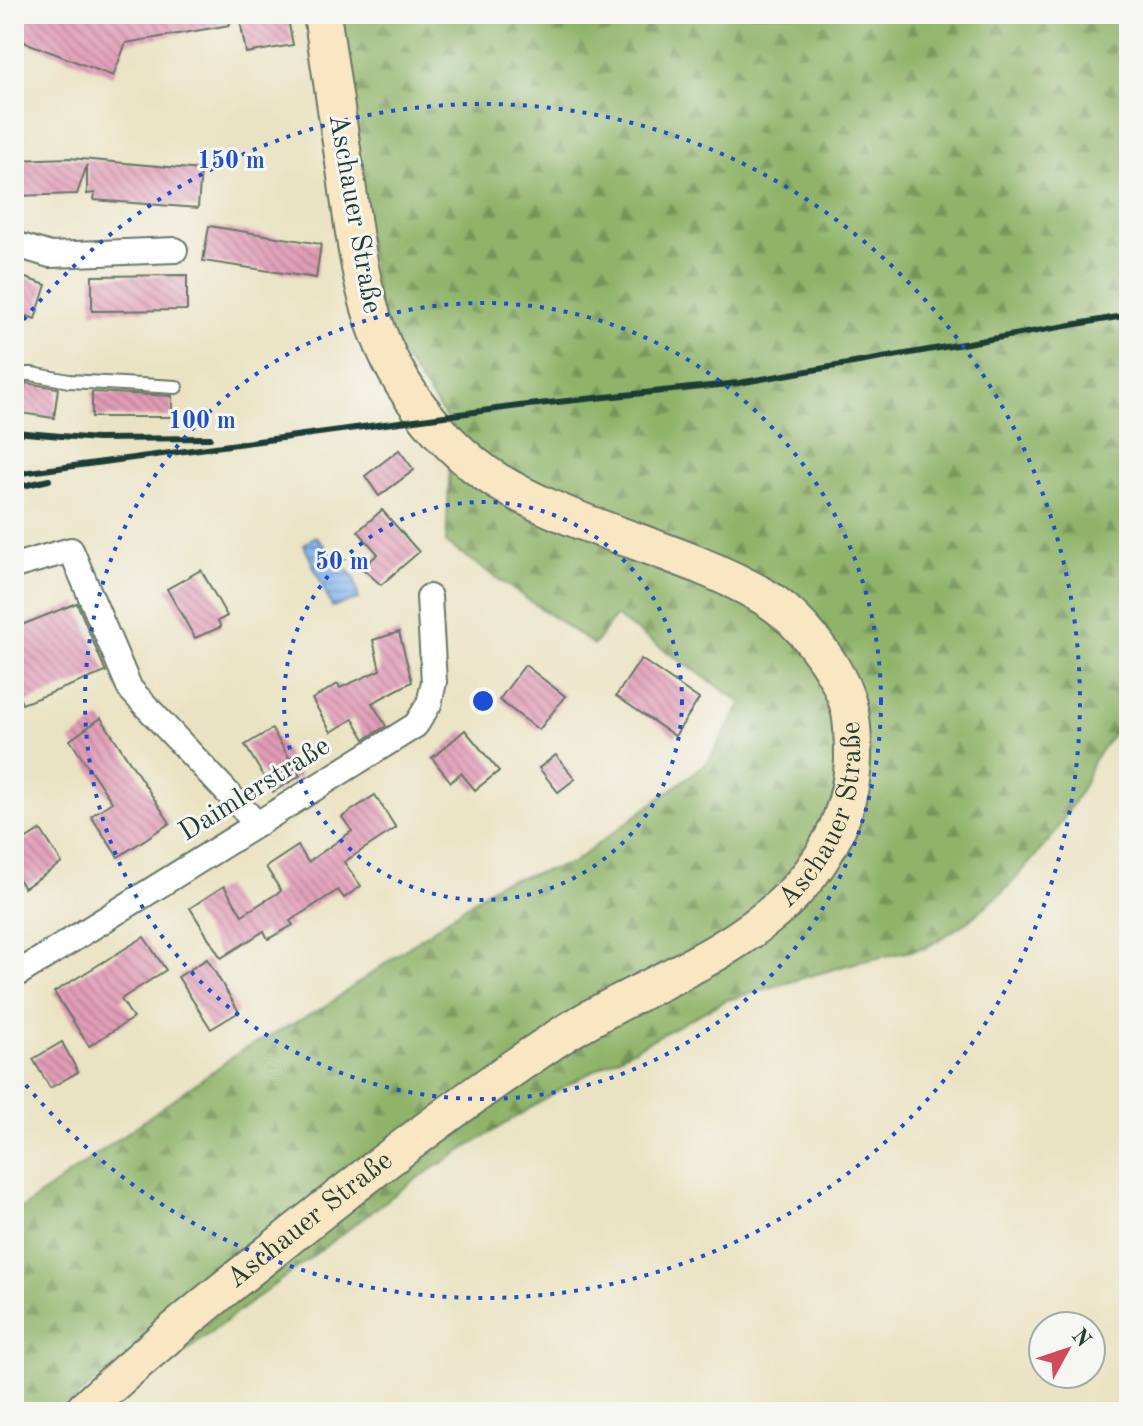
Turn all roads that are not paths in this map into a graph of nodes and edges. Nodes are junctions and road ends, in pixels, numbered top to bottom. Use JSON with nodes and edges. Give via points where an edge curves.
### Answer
{"nodes":[{"id":1,"x":322,"y":14,"type":"edge"},
{"id":2,"x":14,"y":244,"type":"edge"},
{"id":3,"x":175,"y":250,"type":"dead end"},
{"id":4,"x":14,"y":374,"type":"edge"},
{"id":5,"x":176,"y":387,"type":"dead end"},
{"id":6,"x":14,"y":566,"type":"edge"},
{"id":7,"x":429,"y":597,"type":"dead end"},
{"id":8,"x":257,"y":824,"type":"junction"},
{"id":9,"x":14,"y":976,"type":"edge"},
{"id":10,"x":82,"y":1412,"type":"edge"}],
"edges":[{"from":1,"to":10,"type":"street","name":"Aschauer Straße","via":[[363,293],[385,353],[415,403],[464,457],[514,492],[731,581],[783,610],[822,654],[850,709],[849,799],[820,862],[754,929],[564,1034],[468,1098],[211,1299]]},
{"from":2,"to":3,"type":"street","via":[[50,255]]},
{"from":4,"to":5,"type":"lane"},
{"from":6,"to":8,"type":"street","via":[[71,550],[130,689]]},
{"from":7,"to":8,"type":"street","name":"Daimlerstraße","via":[[434,682],[416,725]]},
{"from":8,"to":9,"type":"street","name":"Daimlerstraße"}]}
